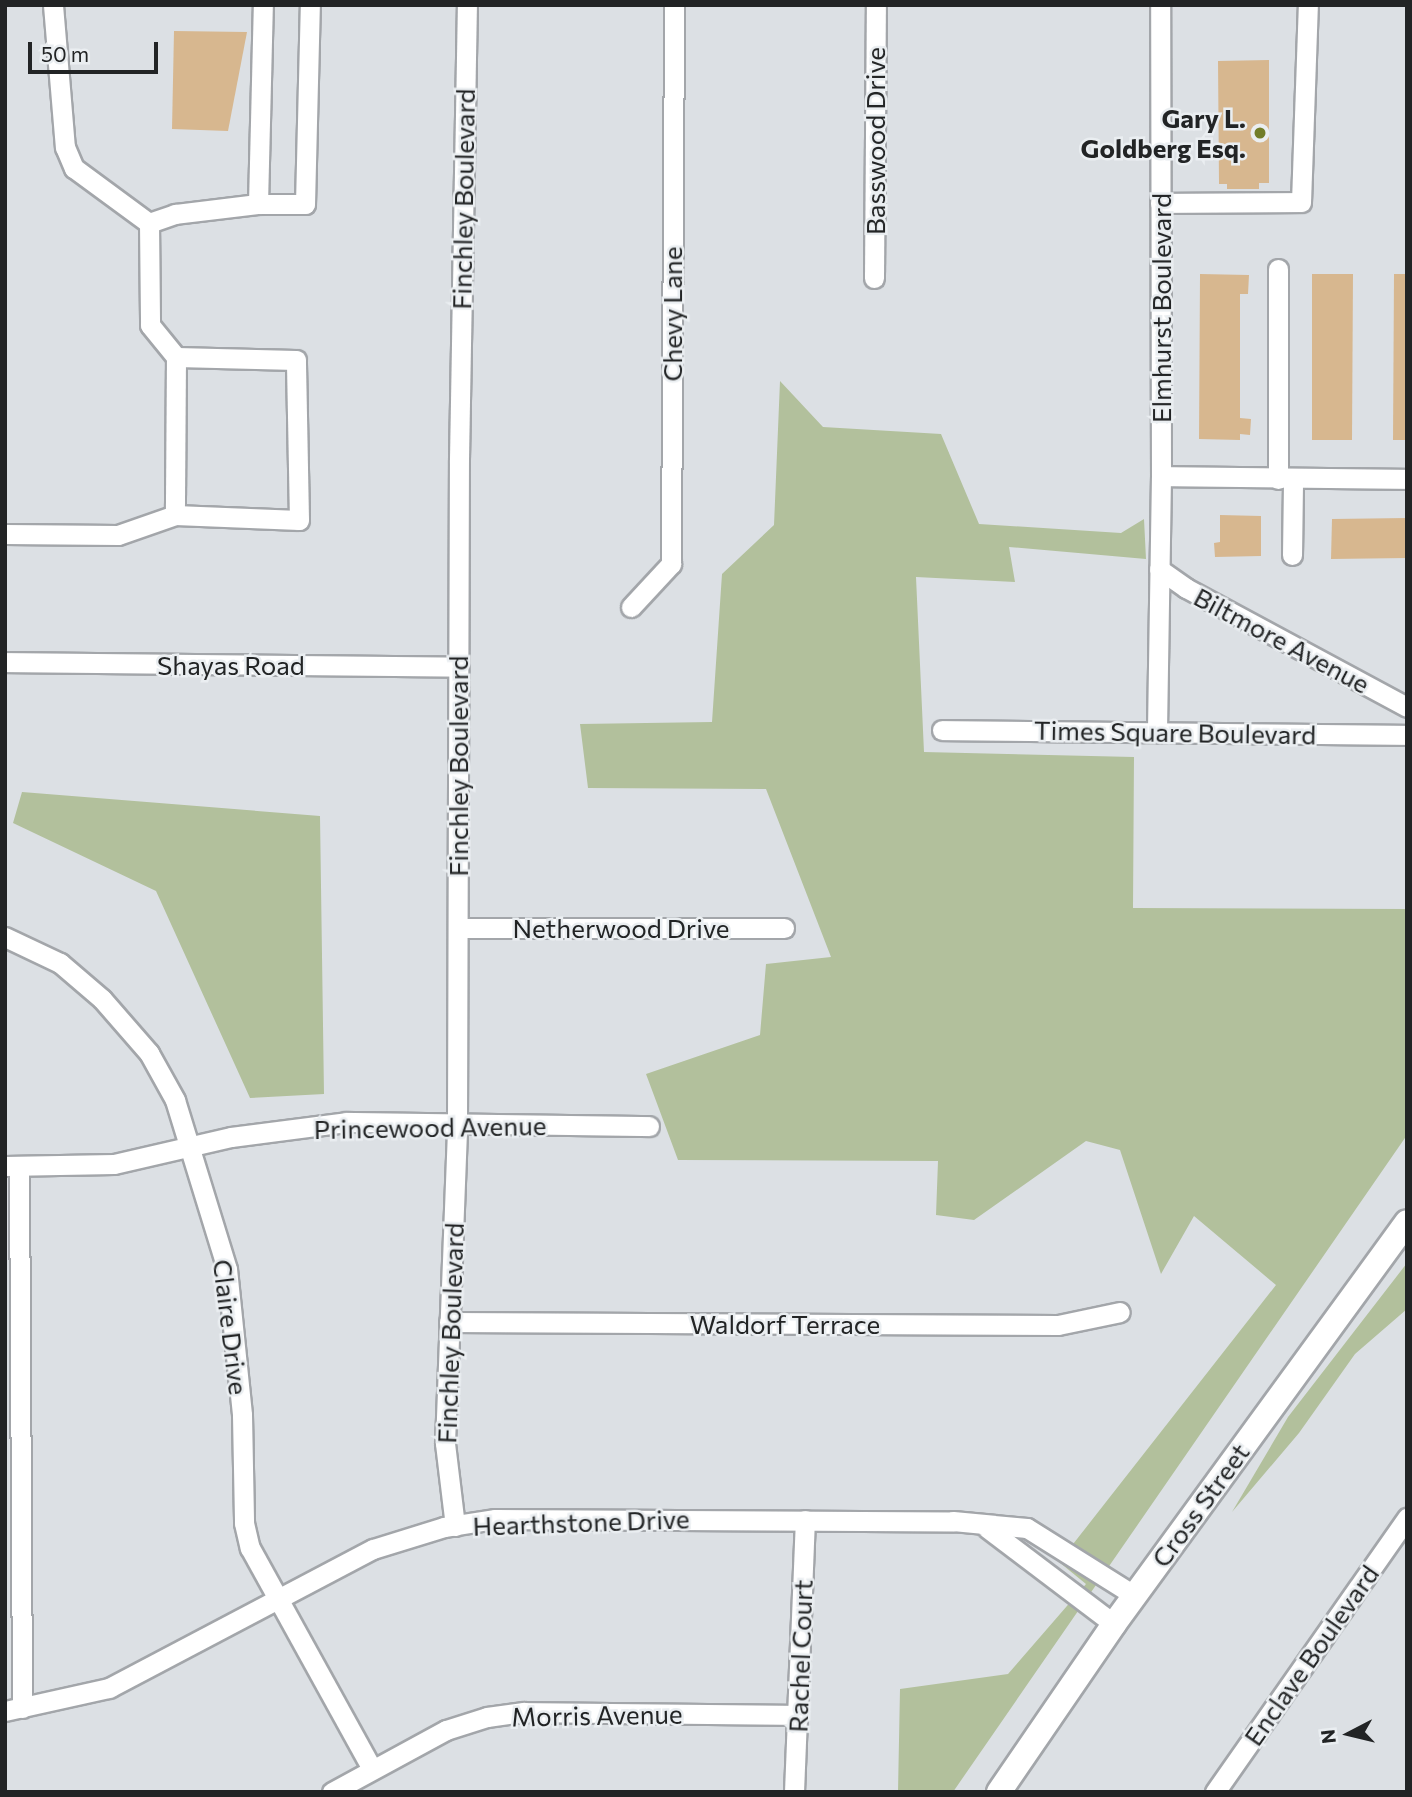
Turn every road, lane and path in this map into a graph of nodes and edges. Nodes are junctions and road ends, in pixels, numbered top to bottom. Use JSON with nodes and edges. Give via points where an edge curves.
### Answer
{"nodes":[{"id":1,"x":53,"y":5,"type":"edge"},
{"id":2,"x":263,"y":5,"type":"edge"},
{"id":3,"x":310,"y":5,"type":"edge"},
{"id":4,"x":467,"y":5,"type":"edge"},
{"id":5,"x":674,"y":5,"type":"edge"},
{"id":6,"x":876,"y":5,"type":"edge"},
{"id":7,"x":1160,"y":5,"type":"edge"},
{"id":8,"x":1308,"y":5,"type":"edge"},
{"id":9,"x":1160,"y":203,"type":"junction"},
{"id":10,"x":258,"y":204,"type":"junction"},
{"id":11,"x":149,"y":223,"type":"junction"},
{"id":12,"x":1278,"y":269,"type":"dead end"},
{"id":13,"x":874,"y":278,"type":"dead end"},
{"id":14,"x":176,"y":357,"type":"junction"},
{"id":15,"x":1161,"y":476,"type":"junction"},
{"id":16,"x":1286,"y":479,"type":"junction"},
{"id":17,"x":1407,"y":479,"type":"edge"},
{"id":18,"x":175,"y":515,"type":"junction"},
{"id":19,"x":5,"y":534,"type":"edge"},
{"id":20,"x":1292,"y":555,"type":"dead end"},
{"id":21,"x":1159,"y":569,"type":"junction"},
{"id":22,"x":631,"y":607,"type":"dead end"},
{"id":23,"x":5,"y":662,"type":"edge"},
{"id":24,"x":458,"y":667,"type":"junction"},
{"id":25,"x":1407,"y":707,"type":"edge"},
{"id":26,"x":942,"y":730,"type":"dead end"},
{"id":27,"x":1157,"y":730,"type":"junction"},
{"id":28,"x":1407,"y":736,"type":"edge"},
{"id":29,"x":458,"y":928,"type":"junction"},
{"id":30,"x":784,"y":928,"type":"dead end"},
{"id":31,"x":5,"y":937,"type":"edge"},
{"id":32,"x":457,"y":1124,"type":"junction"},
{"id":33,"x":649,"y":1126,"type":"dead end"},
{"id":34,"x":191,"y":1148,"type":"junction"},
{"id":35,"x":12,"y":1166,"type":"edge"},
{"id":36,"x":1407,"y":1222,"type":"edge"},
{"id":37,"x":1120,"y":1312,"type":"dead end"},
{"id":38,"x":449,"y":1322,"type":"junction"},
{"id":39,"x":1407,"y":1518,"type":"edge"},
{"id":40,"x":805,"y":1520,"type":"junction"},
{"id":41,"x":455,"y":1526,"type":"junction"},
{"id":42,"x":987,"y":1528,"type":"junction"},
{"id":43,"x":1135,"y":1595,"type":"junction"},
{"id":44,"x":276,"y":1600,"type":"junction"},
{"id":45,"x":1114,"y":1624,"type":"junction"},
{"id":46,"x":14,"y":1709,"type":"edge"},
{"id":47,"x":795,"y":1715,"type":"junction"},
{"id":48,"x":372,"y":1769,"type":"junction"},
{"id":49,"x":332,"y":1792,"type":"edge"},
{"id":50,"x":794,"y":1792,"type":"edge"},
{"id":51,"x":999,"y":1792,"type":"edge"},
{"id":52,"x":1216,"y":1792,"type":"edge"}],
"edges":[{"from":1,"to":11,"type":"street","via":[[65,147],[74,168]]},
{"from":2,"to":10,"type":"street"},
{"from":3,"to":10,"type":"street","via":[[305,204]]},
{"from":4,"to":24,"type":"street","name":"Finchley Boulevard"},
{"from":5,"to":22,"type":"street","name":"Chevy Lane","via":[[671,564]]},
{"from":6,"to":13,"type":"street","name":"Basswood Drive"},
{"from":7,"to":9,"type":"street","name":"Elmhurst Boulevard"},
{"from":8,"to":9,"type":"street","via":[[1301,202]]},
{"from":9,"to":15,"type":"street","name":"Elmhurst Boulevard"},
{"from":10,"to":11,"type":"street","via":[[175,214]]},
{"from":11,"to":14,"type":"street","via":[[150,325]]},
{"from":12,"to":16,"type":"street"},
{"from":14,"to":18,"type":"street"},
{"from":14,"to":18,"type":"street","via":[[296,360],[299,520]]},
{"from":15,"to":16,"type":"street"},
{"from":15,"to":21,"type":"street","name":"Elmhurst Boulevard"},
{"from":16,"to":17,"type":"street"},
{"from":16,"to":20,"type":"street"},
{"from":18,"to":19,"type":"street","via":[[118,535]]},
{"from":21,"to":25,"type":"street","name":"Biltmore Avenue"},
{"from":21,"to":27,"type":"street","name":"Elmhurst Boulevard"},
{"from":23,"to":24,"type":"street","name":"Shayas Road"},
{"from":24,"to":29,"type":"street","name":"Finchley Boulevard"},
{"from":26,"to":27,"type":"street","name":"Times Square Boulevard"},
{"from":27,"to":28,"type":"street","name":"Times Square Boulevard"},
{"from":29,"to":30,"type":"street","name":"Netherwood Drive"},
{"from":29,"to":32,"type":"street","name":"Finchley Boulevard"},
{"from":31,"to":34,"type":"street","name":"Claire Drive","via":[[60,963],[118,1017],[149,1053],[175,1100]]},
{"from":32,"to":33,"type":"street","name":"Princewood Avenue"},
{"from":32,"to":34,"type":"street","name":"Princewood Avenue","via":[[346,1122],[231,1137]]},
{"from":32,"to":38,"type":"street","name":"Finchley Boulevard"},
{"from":34,"to":35,"type":"street","name":"Princewood Avenue","via":[[114,1164]]},
{"from":34,"to":44,"type":"street","name":"Claire Drive","via":[[227,1269],[236,1327],[244,1523],[250,1548]]},
{"from":35,"to":46,"type":"street"},
{"from":36,"to":43,"type":"main road","name":"Cross Street"},
{"from":37,"to":38,"type":"street","name":"Waldorf Terrace","via":[[1058,1325]]},
{"from":38,"to":41,"type":"street","name":"Finchley Boulevard","via":[[445,1443]]},
{"from":39,"to":52,"type":"street","name":"Enclave Boulevard"},
{"from":40,"to":41,"type":"street","name":"Hearthstone Drive","via":[[495,1520]]},
{"from":40,"to":42,"type":"street","name":"Hearthstone Drive","via":[[953,1521]]},
{"from":40,"to":47,"type":"street","name":"Rachel Court"},
{"from":41,"to":44,"type":"street","name":"Hearthstone Drive","via":[[373,1549]]},
{"from":42,"to":43,"type":"street","name":"Hearthstone Drive","via":[[1027,1528]]},
{"from":42,"to":45,"type":"street","name":"Hearthstone Drive"},
{"from":43,"to":45,"type":"main road","name":"Cross Street"},
{"from":44,"to":46,"type":"street","name":"Hearthstone Drive","via":[[109,1688]]},
{"from":44,"to":48,"type":"street","name":"Claire Drive"},
{"from":45,"to":51,"type":"main road","name":"Cross Street"},
{"from":47,"to":48,"type":"street","name":"Morris Avenue","via":[[524,1712],[446,1730]]},
{"from":47,"to":50,"type":"street","name":"Rachel Court","via":[[798,1764]]},
{"from":48,"to":49,"type":"street","name":"Morris Avenue"}]}
